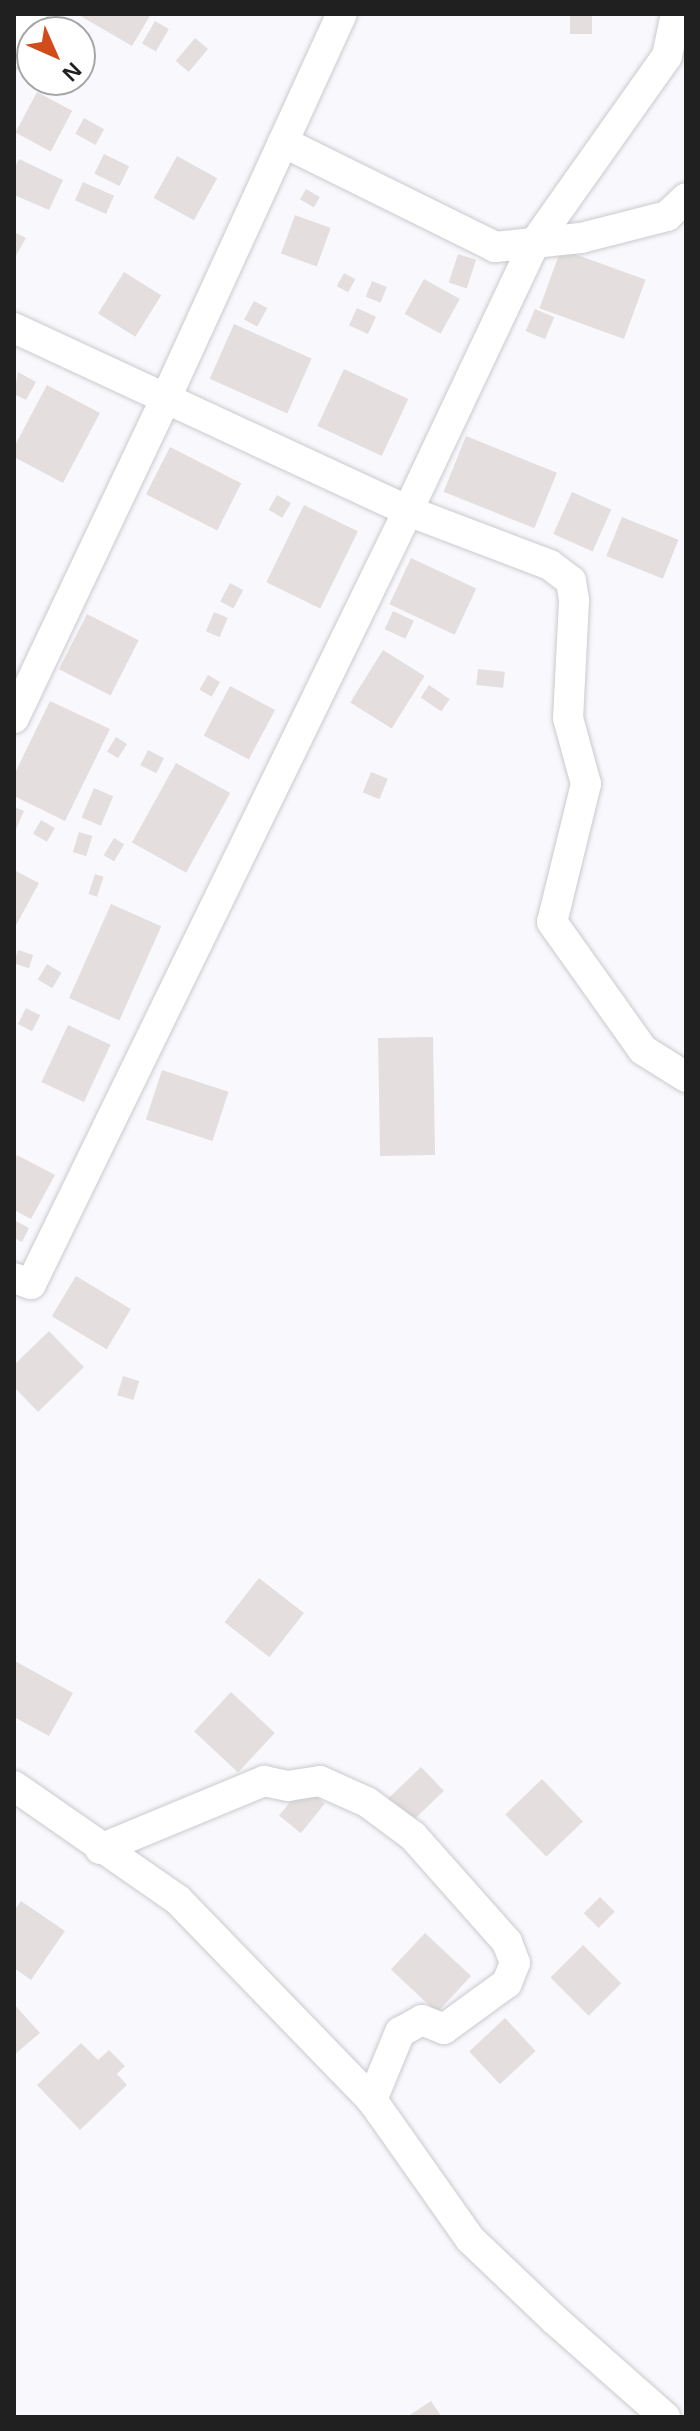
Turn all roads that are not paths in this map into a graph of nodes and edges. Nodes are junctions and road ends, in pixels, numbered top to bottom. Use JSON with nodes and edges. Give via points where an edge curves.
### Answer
{"nodes":[{"id":1,"x":32,"y":14,"type":"edge"},
{"id":2,"x":342,"y":14,"type":"edge"},
{"id":3,"x":676,"y":14,"type":"edge"},
{"id":4,"x":14,"y":52,"type":"edge"},
{"id":5,"x":283,"y":142,"type":"junction"},
{"id":6,"x":686,"y":198,"type":"edge"},
{"id":7,"x":534,"y":244,"type":"junction"},
{"id":8,"x":14,"y":328,"type":"edge"},
{"id":9,"x":165,"y":400,"type":"junction"},
{"id":10,"x":408,"y":511,"type":"junction"},
{"id":11,"x":14,"y":718,"type":"edge"},
{"id":12,"x":686,"y":1077,"type":"edge"},
{"id":13,"x":14,"y":1278,"type":"edge"},
{"id":14,"x":14,"y":1786,"type":"edge"},
{"id":15,"x":100,"y":1849,"type":"junction"},
{"id":16,"x":372,"y":2100,"type":"junction"},
{"id":17,"x":665,"y":2417,"type":"edge"}],
"edges":[{"from":1,"to":4,"type":"street"},
{"from":2,"to":5,"type":"street"},
{"from":3,"to":7,"type":"street","via":[[667,56]]},
{"from":5,"to":7,"type":"street","via":[[495,247]]},
{"from":5,"to":9,"type":"street"},
{"from":6,"to":7,"type":"street","via":[[667,216]]},
{"from":7,"to":10,"type":"street"},
{"from":8,"to":9,"type":"street"},
{"from":9,"to":10,"type":"street"},
{"from":9,"to":11,"type":"street"},
{"from":10,"to":12,"type":"street","via":[[550,565],[571,581],[568,718],[586,784],[552,922],[643,1050]]},
{"from":10,"to":13,"type":"street","via":[[31,1284]]},
{"from":14,"to":15,"type":"street"},
{"from":15,"to":16,"type":"street","via":[[178,1900]]},
{"from":15,"to":16,"type":"street","via":[[264,1781],[288,1786],[320,1781],[367,1802],[413,1836],[507,1942],[515,1963],[507,1983],[444,2029],[422,2020],[400,2032]]},
{"from":16,"to":17,"type":"street","via":[[470,2239]]}]}
